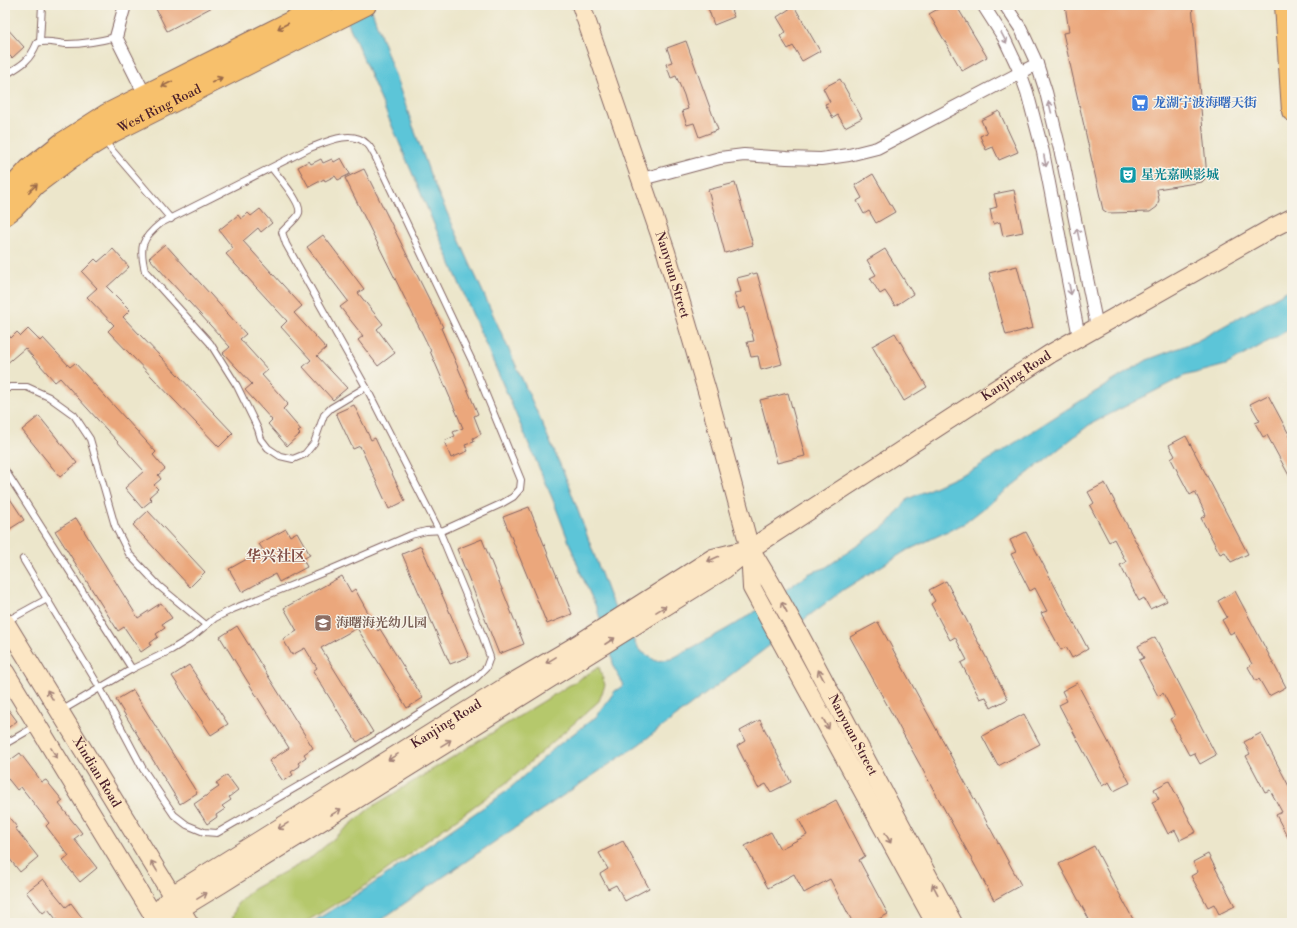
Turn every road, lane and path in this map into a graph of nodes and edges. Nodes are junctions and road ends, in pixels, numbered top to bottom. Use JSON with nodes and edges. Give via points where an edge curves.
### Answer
{"nodes":[{"id":1,"x":42,"y":5,"type":"edge"},
{"id":2,"x":125,"y":5,"type":"edge"},
{"id":3,"x":366,"y":5,"type":"edge"},
{"id":4,"x":581,"y":5,"type":"edge"},
{"id":5,"x":983,"y":5,"type":"edge"},
{"id":6,"x":1005,"y":5,"type":"edge"},
{"id":7,"x":1285,"y":5,"type":"edge"},
{"id":8,"x":323,"y":12,"type":"edge"},
{"id":9,"x":116,"y":37,"type":"junction"},
{"id":10,"x":40,"y":42,"type":"junction"},
{"id":11,"x":1037,"y":64,"type":"junction"},
{"id":12,"x":1020,"y":72,"type":"junction"},
{"id":13,"x":5,"y":75,"type":"edge"},
{"id":14,"x":145,"y":95,"type":"junction"},
{"id":15,"x":1292,"y":111,"type":"edge"},
{"id":16,"x":102,"y":139,"type":"junction"},
{"id":17,"x":272,"y":168,"type":"junction"},
{"id":18,"x":642,"y":179,"type":"junction"},
{"id":19,"x":5,"y":195,"type":"edge"},
{"id":20,"x":5,"y":215,"type":"edge"},
{"id":21,"x":1292,"y":218,"type":"edge"},
{"id":22,"x":171,"y":219,"type":"junction"},
{"id":23,"x":1097,"y":327,"type":"junction"},
{"id":24,"x":1079,"y":337,"type":"junction"},
{"id":25,"x":366,"y":388,"type":"junction"},
{"id":26,"x":5,"y":390,"type":"edge"},
{"id":27,"x":5,"y":470,"type":"edge"},
{"id":28,"x":439,"y":530,"type":"junction"},
{"id":29,"x":750,"y":549,"type":"junction"},
{"id":30,"x":23,"y":559,"type":"dead end"},
{"id":31,"x":47,"y":599,"type":"junction"},
{"id":32,"x":5,"y":622,"type":"edge"},
{"id":33,"x":206,"y":625,"type":"junction"},
{"id":34,"x":132,"y":669,"type":"junction"},
{"id":35,"x":5,"y":672,"type":"edge"},
{"id":36,"x":100,"y":688,"type":"junction"},
{"id":37,"x":60,"y":712,"type":"junction"},
{"id":38,"x":38,"y":725,"type":"junction"},
{"id":39,"x":5,"y":744,"type":"edge"},
{"id":40,"x":180,"y":909,"type":"edge"},
{"id":41,"x":153,"y":921,"type":"edge"},
{"id":42,"x":935,"y":923,"type":"edge"},
{"id":43,"x":953,"y":923,"type":"edge"}],
"edges":[{"from":1,"to":10,"type":"lane"},
{"from":2,"to":9,"type":"street"},
{"from":3,"to":8,"type":"main road"},
{"from":4,"to":18,"type":"main road","name":"Nanyuan Street"},
{"from":5,"to":12,"type":"street","one_way":true,"via":[[1004,38]]},
{"from":6,"to":11,"type":"street","via":[[1021,29]]},
{"from":7,"to":15,"type":"main road"},
{"from":8,"to":14,"type":"main road","name":"West Ring Road","one_way":true},
{"from":16,"to":8,"type":"main road","name":"West Ring Road","one_way":true},
{"from":9,"to":10,"type":"lane","via":[[97,42],[68,44]]},
{"from":9,"to":14,"type":"street"},
{"from":10,"to":13,"type":"lane","via":[[21,66]]},
{"from":11,"to":12,"type":"street"},
{"from":23,"to":11,"type":"street","one_way":true,"via":[[1064,166]]},
{"from":12,"to":18,"type":"street","via":[[877,148],[822,159],[744,155],[720,158]]},
{"from":12,"to":24,"type":"street","one_way":true,"via":[[1043,152]]},
{"from":14,"to":19,"type":"main road","name":"West Ring Road","via":[[108,114],[62,143],[29,169]]},
{"from":20,"to":16,"type":"main road","name":"West Ring Road","one_way":true,"via":[[35,185]]},
{"from":16,"to":22,"type":"lane"},
{"from":17,"to":22,"type":"lane"},
{"from":17,"to":25,"type":"lane","via":[[300,208],[299,214],[282,232],[286,244]]},
{"from":17,"to":28,"type":"lane","via":[[329,140],[359,138],[367,144],[474,363],[521,480],[520,489],[513,498]]},
{"from":18,"to":29,"type":"main road","name":"Nanyuan Street","via":[[709,398]]},
{"from":21,"to":23,"type":"main road","name":"Kanjing Road"},
{"from":22,"to":25,"type":"lane","via":[[151,231],[144,241],[141,256],[145,271],[210,343],[237,386],[261,439],[268,448],[280,456],[293,459],[306,454],[314,443],[324,415],[331,408]]},
{"from":23,"to":24,"type":"main road","name":"Kanjing Road"},
{"from":24,"to":29,"type":"main road","name":"Kanjing Road"},
{"from":25,"to":28,"type":"lane"},
{"from":26,"to":33,"type":"lane","via":[[10,387],[27,386],[49,397],[74,415],[90,439],[115,526],[129,554],[158,586]]},
{"from":27,"to":34,"type":"lane"},
{"from":28,"to":33,"type":"lane","via":[[411,535],[233,609]]},
{"from":28,"to":36,"type":"lane","via":[[490,657],[486,668],[476,678],[352,755],[217,833],[204,832],[187,825],[174,815],[143,769]]},
{"from":29,"to":40,"type":"main road","name":"Kanjing Road","via":[[725,569],[623,624],[588,646]]},
{"from":29,"to":42,"type":"main road","name":"Nanyuan Street","one_way":true,"via":[[752,588]]},
{"from":43,"to":29,"type":"main road","name":"Nanyuan Street","one_way":true,"via":[[798,632]]},
{"from":30,"to":31,"type":"lane"},
{"from":31,"to":32,"type":"lane"},
{"from":31,"to":36,"type":"lane"},
{"from":37,"to":32,"type":"main road","name":"Xindian Road","one_way":true},
{"from":33,"to":34,"type":"lane","via":[[171,650]]},
{"from":34,"to":36,"type":"lane"},
{"from":35,"to":38,"type":"main road","name":"Xindian Road"},
{"from":36,"to":37,"type":"lane"},
{"from":40,"to":37,"type":"main road","name":"Xindian Road","one_way":true},
{"from":38,"to":39,"type":"lane"},
{"from":38,"to":41,"type":"main road","name":"Xindian Road","one_way":true},
{"from":40,"to":41,"type":"main road","name":"Kanjing Road"}]}
